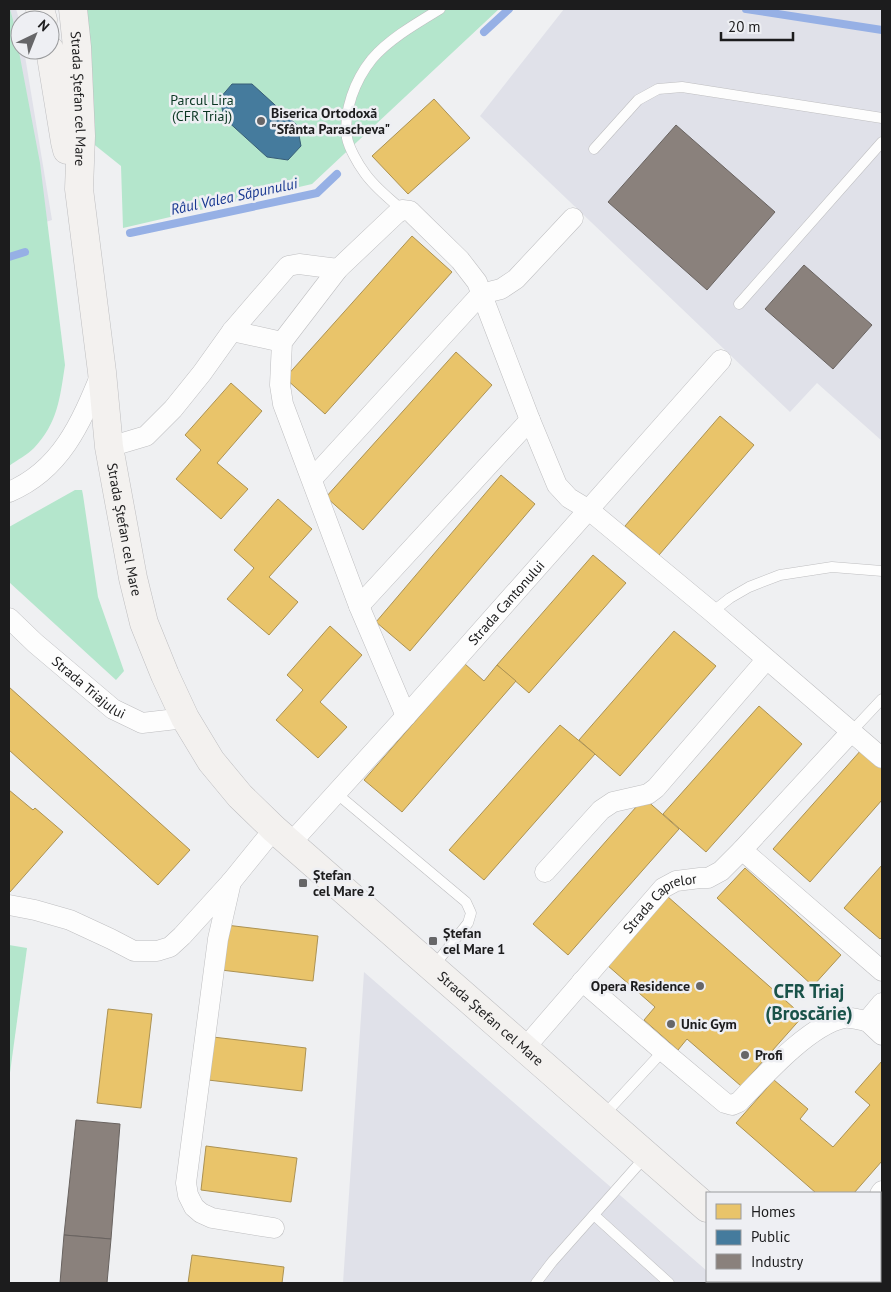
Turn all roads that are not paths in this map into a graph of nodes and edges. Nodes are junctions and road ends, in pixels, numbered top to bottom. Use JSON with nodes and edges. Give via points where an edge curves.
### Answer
{"nodes":[{"id":1,"x":73,"y":9,"type":"edge"},
{"id":2,"x":440,"y":9,"type":"edge"},
{"id":3,"x":52,"y":60,"type":"edge"},
{"id":4,"x":882,"y":118,"type":"edge"},
{"id":5,"x":882,"y":142,"type":"edge"},
{"id":6,"x":594,"y":149,"type":"dead end"},
{"id":7,"x":79,"y":189,"type":"junction"},
{"id":8,"x":402,"y":210,"type":"junction"},
{"id":9,"x":573,"y":218,"type":"dead end"},
{"id":10,"x":338,"y":269,"type":"junction"},
{"id":11,"x":481,"y":294,"type":"junction"},
{"id":12,"x":739,"y":304,"type":"dead end"},
{"id":13,"x":232,"y":331,"type":"junction"},
{"id":14,"x":282,"y":342,"type":"junction"},
{"id":15,"x":721,"y":360,"type":"dead end"},
{"id":16,"x":102,"y":372,"type":"junction"},
{"id":17,"x":530,"y":420,"type":"junction"},
{"id":18,"x":108,"y":447,"type":"junction"},
{"id":19,"x":312,"y":479,"type":"junction"},
{"id":20,"x":9,"y":492,"type":"edge"},
{"id":21,"x":589,"y":510,"type":"junction"},
{"id":22,"x":882,"y":571,"type":"edge"},
{"id":23,"x":360,"y":606,"type":"junction"},
{"id":24,"x":712,"y":612,"type":"junction"},
{"id":25,"x":9,"y":618,"type":"edge"},
{"id":26,"x":766,"y":660,"type":"junction"},
{"id":27,"x":882,"y":699,"type":"edge"},
{"id":28,"x":406,"y":716,"type":"junction"},
{"id":29,"x":185,"y":718,"type":"junction"},
{"id":30,"x":852,"y":731,"type":"junction"},
{"id":31,"x":882,"y":758,"type":"edge"},
{"id":32,"x":336,"y":792,"type":"junction"},
{"id":33,"x":282,"y":836,"type":"junction"},
{"id":34,"x":742,"y":850,"type":"junction"},
{"id":35,"x":545,"y":872,"type":"dead end"},
{"id":36,"x":231,"y":882,"type":"junction"},
{"id":37,"x":9,"y":905,"type":"edge"},
{"id":38,"x":432,"y":968,"type":"junction"},
{"id":39,"x":882,"y":971,"type":"edge"},
{"id":40,"x":582,"y":981,"type":"junction"},
{"id":41,"x":882,"y":1002,"type":"edge"},
{"id":42,"x":867,"y":1021,"type":"junction"},
{"id":43,"x":882,"y":1035,"type":"edge"},
{"id":44,"x":524,"y":1048,"type":"junction"},
{"id":45,"x":663,"y":1051,"type":"junction"},
{"id":46,"x":602,"y":1117,"type":"junction"},
{"id":47,"x":647,"y":1156,"type":"junction"},
{"id":48,"x":706,"y":1207,"type":"edge"},
{"id":49,"x":594,"y":1215,"type":"junction"},
{"id":50,"x":274,"y":1228,"type":"dead end"},
{"id":51,"x":536,"y":1283,"type":"edge"},
{"id":52,"x":669,"y":1283,"type":"edge"}],
"edges":[{"from":1,"to":7,"type":"main road","name":"Strada Ștefan cel Mare","via":[[81,136]]},
{"from":2,"to":8,"type":"lane","via":[[394,39],[373,59],[358,80],[346,120],[347,139],[357,161],[377,187]]},
{"from":3,"to":7,"type":"main road","name":"Strada Ștefan cel Mare","via":[[65,142]]},
{"from":4,"to":6,"type":"lane","via":[[682,87],[658,89],[638,100]]},
{"from":5,"to":12,"type":"lane"},
{"from":7,"to":16,"type":"main road","name":"Strada Ștefan cel Mare"},
{"from":8,"to":10,"type":"street"},
{"from":8,"to":11,"type":"street","via":[[414,215],[460,260],[477,282]]},
{"from":9,"to":11,"type":"street","via":[[516,279],[501,289]]},
{"from":10,"to":13,"type":"street","via":[[299,264],[288,266]]},
{"from":10,"to":14,"type":"street"},
{"from":11,"to":17,"type":"street"},
{"from":11,"to":19,"type":"street"},
{"from":13,"to":14,"type":"street"},
{"from":13,"to":18,"type":"street","via":[[191,388],[146,436]]},
{"from":14,"to":19,"type":"street","via":[[280,385],[283,404]]},
{"from":15,"to":21,"type":"street","name":"Strada Cantonului"},
{"from":16,"to":18,"type":"main road","name":"Strada Ștefan cel Mare"},
{"from":16,"to":20,"type":"street","via":[[85,413],[67,444],[40,474]]},
{"from":17,"to":21,"type":"street","via":[[557,485],[569,498]]},
{"from":17,"to":23,"type":"street"},
{"from":18,"to":29,"type":"main road","name":"Strada Ștefan cel Mare","via":[[144,623]]},
{"from":19,"to":23,"type":"street"},
{"from":21,"to":24,"type":"street"},
{"from":21,"to":28,"type":"street","name":"Strada Cantonului"},
{"from":22,"to":24,"type":"lane","via":[[832,567],[780,575],[749,587]]},
{"from":23,"to":28,"type":"street"},
{"from":24,"to":26,"type":"street"},
{"from":25,"to":29,"type":"street","name":"Strada Triajului","via":[[113,708],[142,723]]},
{"from":26,"to":30,"type":"street"},
{"from":26,"to":35,"type":"street","via":[[656,788],[648,794],[613,802],[600,810]]},
{"from":27,"to":30,"type":"lane"},
{"from":28,"to":32,"type":"street","name":"Strada Cantonului"},
{"from":29,"to":33,"type":"main road","name":"Strada Ștefan cel Mare","via":[[211,761],[240,796]]},
{"from":30,"to":31,"type":"street"},
{"from":30,"to":34,"type":"street","name":"Strada Caprelor"},
{"from":32,"to":33,"type":"street","name":"Strada Cantonului"},
{"from":32,"to":38,"type":"lane","via":[[466,902],[471,913],[468,923]]},
{"from":33,"to":36,"type":"street"},
{"from":33,"to":38,"type":"main road","name":"Strada Ștefan cel Mare"},
{"from":34,"to":39,"type":"street"},
{"from":34,"to":40,"type":"street","name":"Strada Caprelor","via":[[721,871],[708,878],[676,881],[663,888]]},
{"from":36,"to":37,"type":"street","via":[[182,936],[170,947],[157,951],[134,951],[70,920]]},
{"from":36,"to":50,"type":"street","via":[[218,939],[186,1183],[188,1195],[201,1213],[212,1218]]},
{"from":38,"to":44,"type":"main road","name":"Strada Ștefan cel Mare"},
{"from":40,"to":44,"type":"street","name":"Strada Caprelor"},
{"from":40,"to":45,"type":"street"},
{"from":41,"to":42,"type":"street"},
{"from":42,"to":43,"type":"street"},
{"from":42,"to":45,"type":"street","via":[[845,1018],[813,1033],[732,1105],[725,1103]]},
{"from":44,"to":46,"type":"main road","name":"Strada Ștefan cel Mare"},
{"from":45,"to":46,"type":"lane"},
{"from":46,"to":47,"type":"main road","name":"Strada Ștefan cel Mare"},
{"from":47,"to":48,"type":"main road","name":"Strada Ștefan cel Mare"},
{"from":47,"to":49,"type":"lane"},
{"from":49,"to":51,"type":"lane"},
{"from":49,"to":52,"type":"lane"}]}
